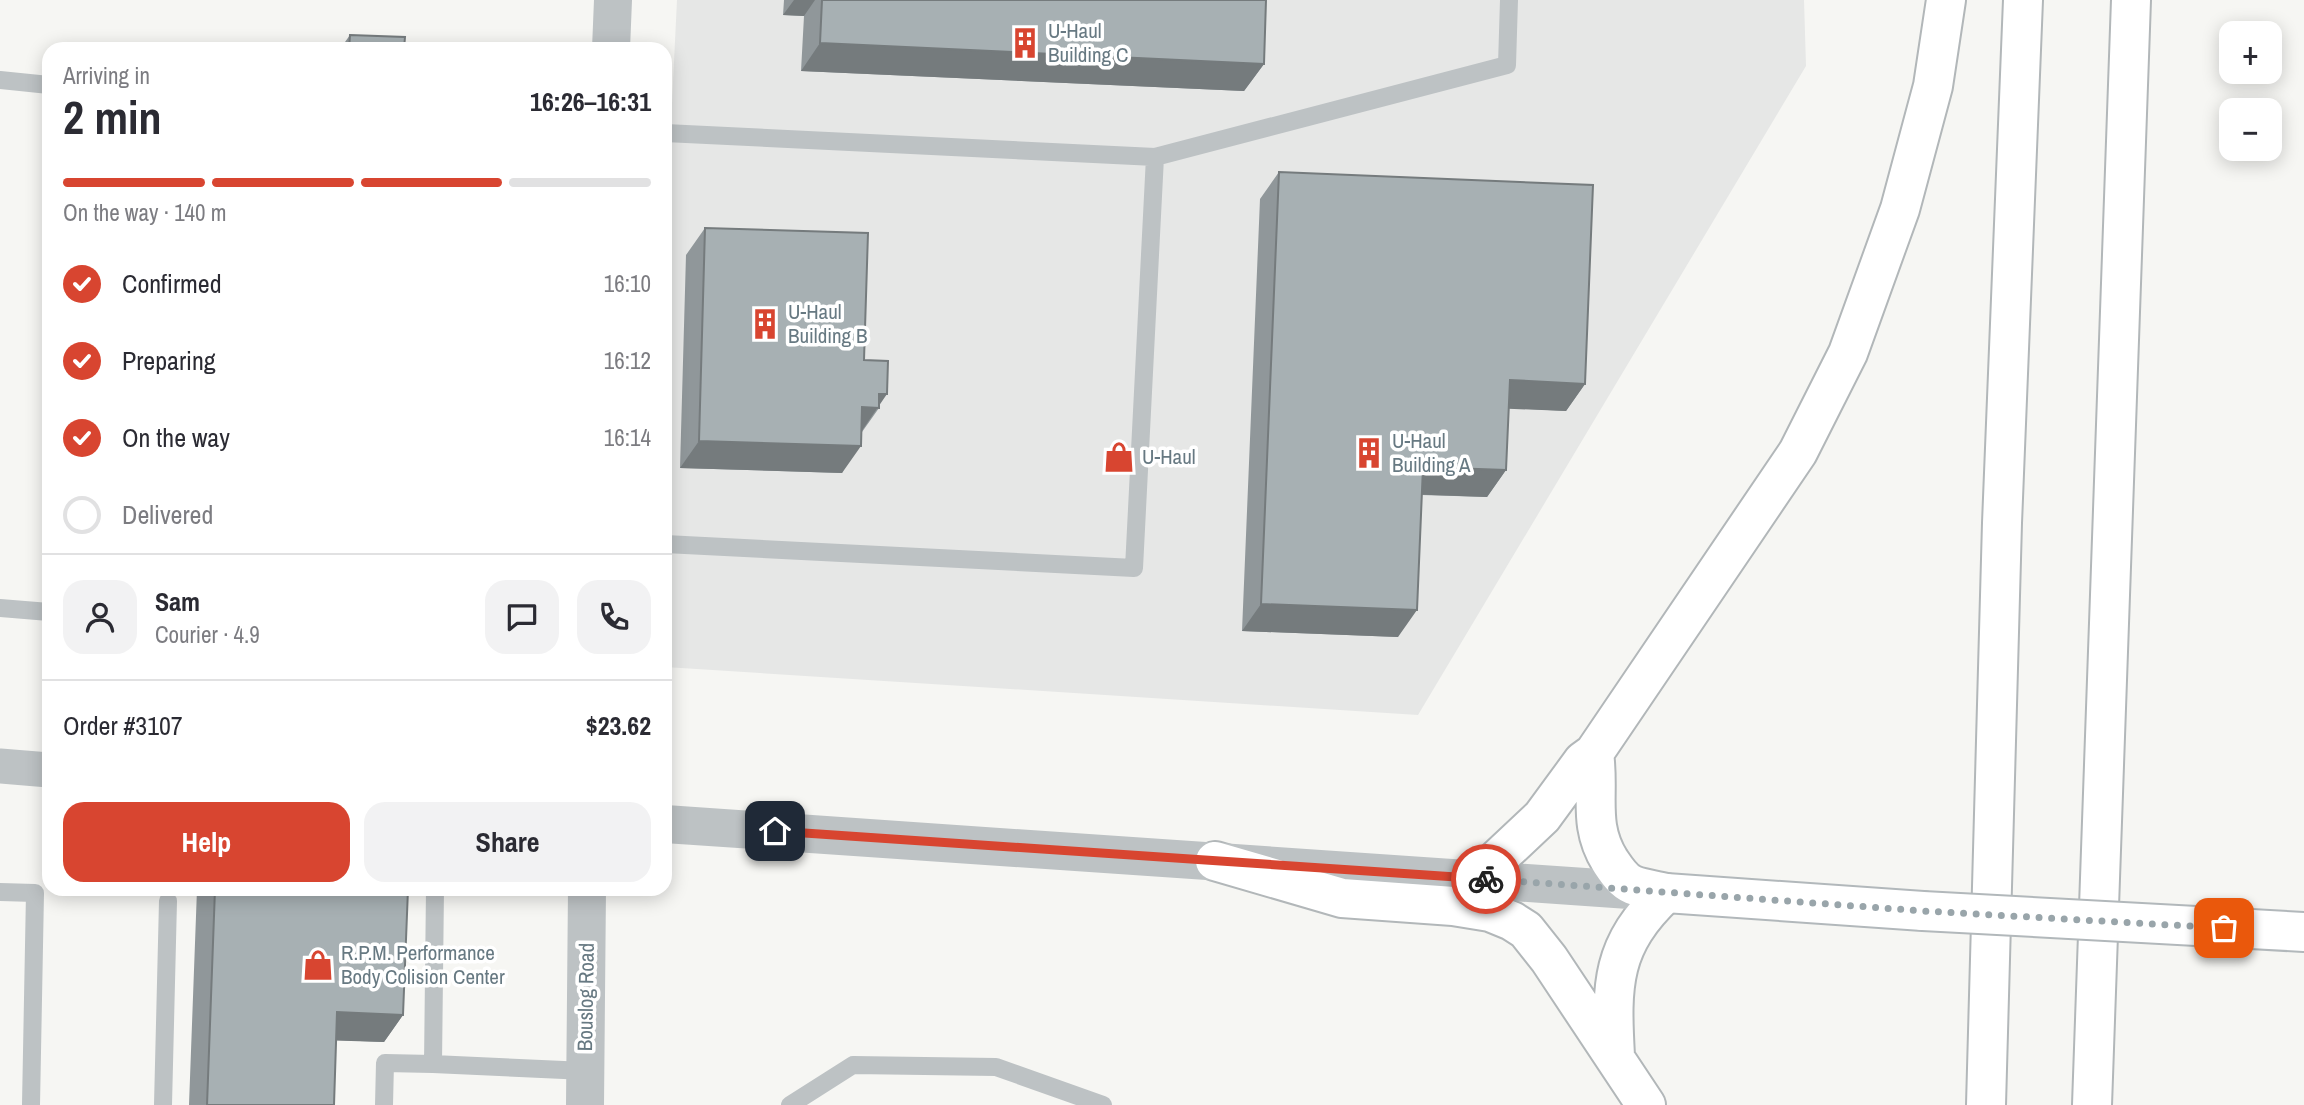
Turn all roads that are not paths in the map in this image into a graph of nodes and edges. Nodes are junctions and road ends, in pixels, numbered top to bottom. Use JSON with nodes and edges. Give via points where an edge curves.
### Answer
{"nodes":[{"id":1,"x":613,"y":0,"type":"edge"},
{"id":2,"x":1508,"y":0,"type":"edge"},
{"id":3,"x":1946,"y":0,"type":"edge"},
{"id":4,"x":2023,"y":0,"type":"edge"},
{"id":5,"x":2131,"y":0,"type":"edge"},
{"id":6,"x":611,"y":42,"type":"edge"},
{"id":7,"x":0,"y":80,"type":"edge"},
{"id":8,"x":42,"y":84,"type":"edge"},
{"id":9,"x":672,"y":133,"type":"edge"},
{"id":10,"x":1154,"y":157,"type":"junction"},
{"id":11,"x":672,"y":544,"type":"edge"},
{"id":12,"x":0,"y":608,"type":"edge"},
{"id":13,"x":42,"y":611,"type":"edge"},
{"id":14,"x":1594,"y":753,"type":"junction"},
{"id":15,"x":0,"y":766,"type":"edge"},
{"id":16,"x":42,"y":769,"type":"edge"},
{"id":17,"x":672,"y":824,"type":"edge"},
{"id":18,"x":1215,"y":861,"type":"junction"},
{"id":19,"x":1477,"y":878,"type":"junction"},
{"id":20,"x":0,"y":892,"type":"edge"},
{"id":21,"x":1666,"y":893,"type":"junction"},
{"id":22,"x":435,"y":896,"type":"edge"},
{"id":23,"x":587,"y":896,"type":"edge"},
{"id":24,"x":168,"y":901,"type":"dead end"},
{"id":25,"x":2304,"y":932,"type":"edge"},
{"id":26,"x":1615,"y":1056,"type":"junction"},
{"id":27,"x":433,"y":1064,"type":"junction"},
{"id":28,"x":585,"y":1088,"type":"edge"},
{"id":29,"x":31,"y":1105,"type":"edge"},
{"id":30,"x":163,"y":1105,"type":"edge"},
{"id":31,"x":384,"y":1105,"type":"edge"},
{"id":32,"x":790,"y":1105,"type":"edge"},
{"id":33,"x":1103,"y":1105,"type":"edge"},
{"id":34,"x":1646,"y":1105,"type":"edge"},
{"id":35,"x":1986,"y":1105,"type":"edge"},
{"id":36,"x":2092,"y":1105,"type":"edge"}],
"edges":[{"from":1,"to":6,"type":"street"},
{"from":2,"to":10,"type":"lane","via":[[1507,65]]},
{"from":3,"to":14,"type":"main road","via":[[1933,86],[1900,209],[1848,353],[1798,452]]},
{"from":4,"to":35,"type":"main road"},
{"from":5,"to":36,"type":"main road"},
{"from":7,"to":8,"type":"lane"},
{"from":9,"to":10,"type":"lane"},
{"from":10,"to":11,"type":"lane","via":[[1134,568]]},
{"from":12,"to":13,"type":"lane"},
{"from":14,"to":19,"type":"main road","via":[[1542,817]]},
{"from":14,"to":21,"type":"main road","via":[[1594,814],[1603,850],[1631,884]]},
{"from":15,"to":16,"type":"street"},
{"from":17,"to":18,"type":"street"},
{"from":18,"to":19,"type":"street"},
{"from":18,"to":26,"type":"main road","via":[[1342,898],[1453,906],[1490,912],[1511,922],[1526,930],[1549,959]]},
{"from":19,"to":21,"type":"street"},
{"from":20,"to":29,"type":"lane","via":[[35,893]]},
{"from":21,"to":25,"type":"main road","bridge":true},
{"from":21,"to":26,"type":"main road","via":[[1628,937],[1619,960],[1613,987]]},
{"from":22,"to":27,"type":"lane"},
{"from":23,"to":28,"type":"street","name":"Bouslog Road"},
{"from":24,"to":30,"type":"lane"},
{"from":26,"to":34,"type":"main road"},
{"from":27,"to":28,"type":"lane"},
{"from":27,"to":31,"type":"lane","via":[[386,1063]]},
{"from":32,"to":33,"type":"lane","via":[[853,1065],[996,1067]]}]}
